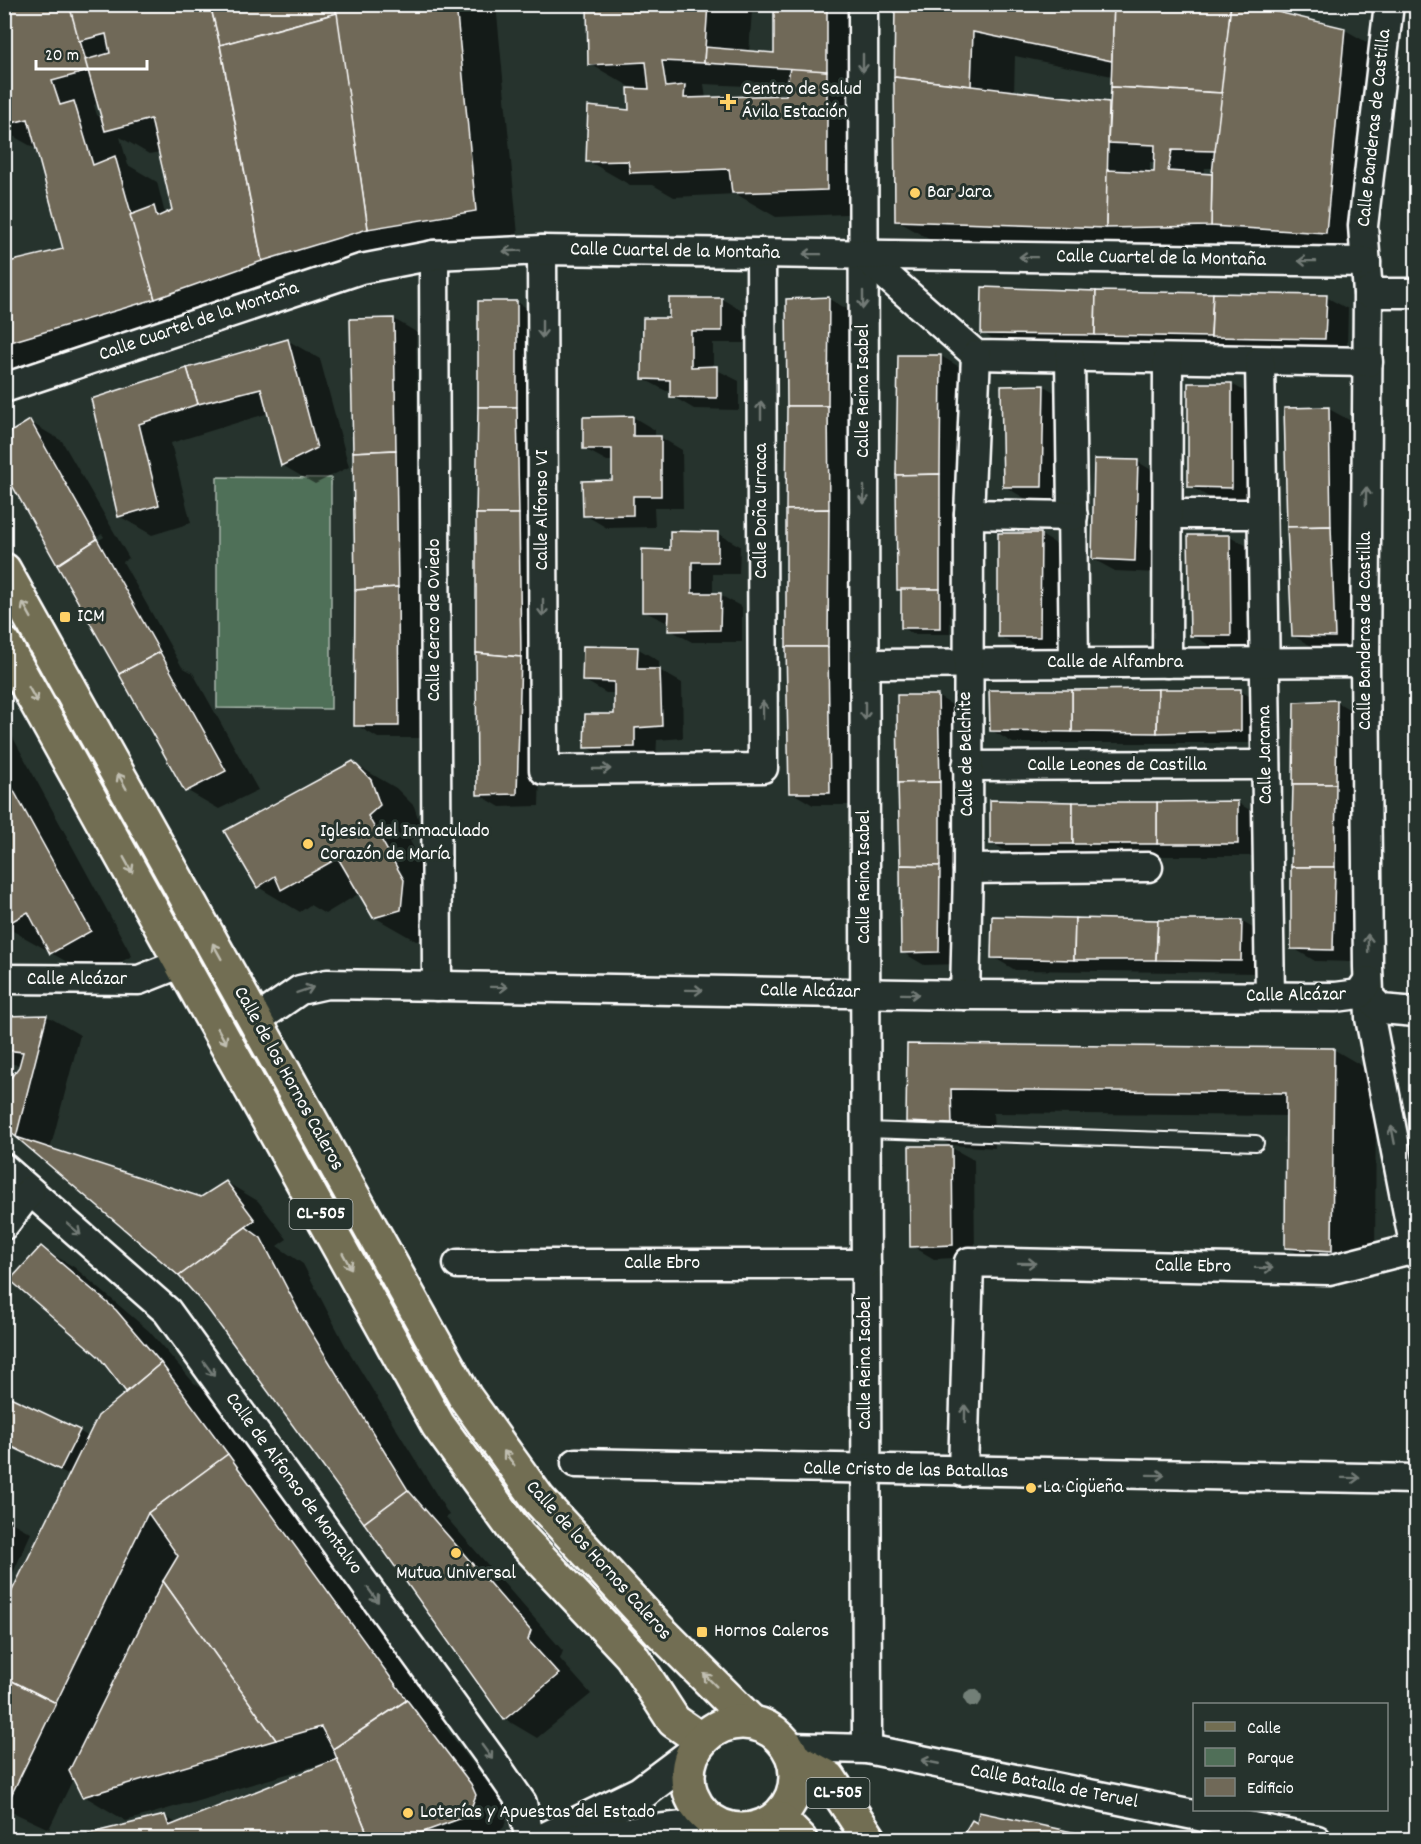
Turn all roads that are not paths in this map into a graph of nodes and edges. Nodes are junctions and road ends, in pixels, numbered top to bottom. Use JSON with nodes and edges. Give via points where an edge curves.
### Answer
{"nodes":[{"id":1,"x":863,"y":4,"type":"edge"},
{"id":2,"x":1389,"y":4,"type":"edge"},
{"id":3,"x":542,"y":250,"type":"junction"},
{"id":4,"x":761,"y":253,"type":"junction"},
{"id":5,"x":434,"y":255,"type":"junction"},
{"id":6,"x":864,"y":255,"type":"junction"},
{"id":7,"x":1366,"y":262,"type":"junction"},
{"id":8,"x":1416,"y":292,"type":"edge"},
{"id":9,"x":1368,"y":293,"type":"junction"},
{"id":10,"x":976,"y":355,"type":"junction"},
{"id":11,"x":1070,"y":357,"type":"junction"},
{"id":12,"x":1168,"y":359,"type":"junction"},
{"id":13,"x":1260,"y":361,"type":"junction"},
{"id":14,"x":1368,"y":362,"type":"junction"},
{"id":15,"x":4,"y":388,"type":"edge"},
{"id":16,"x":969,"y":514,"type":"junction"},
{"id":17,"x":1168,"y":514,"type":"junction"},
{"id":18,"x":1262,"y":514,"type":"junction"},
{"id":19,"x":1073,"y":516,"type":"junction"},
{"id":20,"x":4,"y":570,"type":"edge"},
{"id":21,"x":4,"y":644,"type":"edge"},
{"id":22,"x":1365,"y":662,"type":"junction"},
{"id":23,"x":1074,"y":663,"type":"junction"},
{"id":24,"x":1167,"y":663,"type":"junction"},
{"id":25,"x":1264,"y":663,"type":"junction"},
{"id":26,"x":865,"y":664,"type":"junction"},
{"id":27,"x":966,"y":664,"type":"junction"},
{"id":28,"x":1266,"y":765,"type":"junction"},
{"id":29,"x":967,"y":766,"type":"junction"},
{"id":30,"x":763,"y":768,"type":"joint"},
{"id":31,"x":1148,"y":867,"type":"dead end"},
{"id":32,"x":968,"y":869,"type":"junction"},
{"id":33,"x":182,"y":963,"type":"junction"},
{"id":34,"x":4,"y":979,"type":"edge"},
{"id":35,"x":437,"y":986,"type":"junction"},
{"id":36,"x":1369,"y":989,"type":"junction"},
{"id":37,"x":865,"y":993,"type":"junction"},
{"id":38,"x":965,"y":995,"type":"junction"},
{"id":39,"x":1270,"y":996,"type":"junction"},
{"id":40,"x":1416,"y":1012,"type":"edge"},
{"id":41,"x":255,"y":1021,"type":"junction"},
{"id":42,"x":866,"y":1130,"type":"junction"},
{"id":43,"x":1256,"y":1143,"type":"dead end"},
{"id":44,"x":4,"y":1168,"type":"edge"},
{"id":45,"x":30,"y":1191,"type":"junction"},
{"id":46,"x":4,"y":1225,"type":"edge"},
{"id":47,"x":1416,"y":1251,"type":"edge"},
{"id":48,"x":458,"y":1264,"type":"dead end"},
{"id":49,"x":866,"y":1264,"type":"junction"},
{"id":50,"x":576,"y":1463,"type":"dead end"},
{"id":51,"x":867,"y":1470,"type":"junction"},
{"id":52,"x":963,"y":1472,"type":"junction"},
{"id":53,"x":1416,"y":1479,"type":"edge"},
{"id":54,"x":751,"y":1722,"type":"junction"},
{"id":55,"x":695,"y":1748,"type":"junction"},
{"id":56,"x":867,"y":1749,"type":"junction"},
{"id":57,"x":792,"y":1753,"type":"junction"},
{"id":58,"x":641,"y":1792,"type":"junction"},
{"id":59,"x":716,"y":1825,"type":"junction"},
{"id":60,"x":789,"y":1829,"type":"edge"},
{"id":61,"x":630,"y":1837,"type":"edge"},
{"id":62,"x":530,"y":1839,"type":"edge"},
{"id":63,"x":544,"y":1839,"type":"edge"},
{"id":64,"x":579,"y":1839,"type":"edge"},
{"id":65,"x":870,"y":1839,"type":"edge"},
{"id":66,"x":1317,"y":1839,"type":"edge"}],
"edges":[{"from":1,"to":6,"type":"street","name":"Calle Reina Isabel","one_way":true},
{"from":2,"to":7,"type":"street","name":"Calle Banderas de Castilla","via":[[1363,226]]},
{"from":3,"to":4,"type":"street","name":"Calle Cuartel de la Montaña"},
{"from":3,"to":5,"type":"street","name":"Calle Cuartel de la Montaña","one_way":true},
{"from":3,"to":30,"type":"street","name":"Calle Alfonso VI","one_way":true,"via":[[544,770]]},
{"from":6,"to":4,"type":"street","name":"Calle Cuartel de la Montaña","one_way":true},
{"from":30,"to":4,"type":"street","name":"Calle Doña Urraca","one_way":true},
{"from":5,"to":15,"type":"street","name":"Calle Cuartel de la Montaña","via":[[361,269],[315,283]]},
{"from":5,"to":35,"type":"street","name":"Calle Cerco de Oviedo"},
{"from":7,"to":6,"type":"street","name":"Calle Cuartel de la Montaña","one_way":true},
{"from":6,"to":10,"type":"street"},
{"from":6,"to":26,"type":"street","name":"Calle Reina Isabel","one_way":true},
{"from":7,"to":9,"type":"street","name":"Calle Banderas de Castilla"},
{"from":8,"to":9,"type":"street"},
{"from":9,"to":14,"type":"street","name":"Calle Banderas de Castilla"},
{"from":10,"to":11,"type":"street"},
{"from":10,"to":16,"type":"street","name":"Calle de Belchite"},
{"from":11,"to":12,"type":"street"},
{"from":11,"to":19,"type":"street"},
{"from":12,"to":13,"type":"street"},
{"from":12,"to":17,"type":"street"},
{"from":13,"to":14,"type":"street"},
{"from":13,"to":18,"type":"street","name":"Calle Jarama"},
{"from":22,"to":14,"type":"street","name":"Calle Banderas de Castilla","one_way":true},
{"from":16,"to":19,"type":"street"},
{"from":16,"to":27,"type":"street","name":"Calle de Belchite"},
{"from":17,"to":18,"type":"street"},
{"from":17,"to":24,"type":"street"},
{"from":18,"to":25,"type":"street","name":"Calle Jarama"},
{"from":19,"to":23,"type":"street"},
{"from":41,"to":20,"type":"main road","name":"Calle de los Hornos Caleros","number":"CL-505","one_way":true},
{"from":21,"to":33,"type":"main road","name":"Calle de los Hornos Caleros","number":"CL-505","one_way":true},
{"from":22,"to":25,"type":"street","name":"Calle de Alfambra"},
{"from":36,"to":22,"type":"street","name":"Calle Banderas de Castilla","one_way":true},
{"from":23,"to":24,"type":"street","name":"Calle de Alfambra"},
{"from":23,"to":27,"type":"street","name":"Calle de Alfambra"},
{"from":24,"to":25,"type":"street","name":"Calle de Alfambra"},
{"from":25,"to":28,"type":"street","name":"Calle Jarama"},
{"from":26,"to":27,"type":"street","name":"Calle de Alfambra"},
{"from":26,"to":37,"type":"street","name":"Calle Reina Isabel","one_way":true},
{"from":27,"to":29,"type":"street","name":"Calle de Belchite"},
{"from":28,"to":29,"type":"street","name":"Calle Leones de Castilla"},
{"from":28,"to":39,"type":"street","name":"Calle Jarama"},
{"from":29,"to":32,"type":"street","name":"Calle de Belchite"},
{"from":31,"to":32,"type":"street"},
{"from":32,"to":38,"type":"street","name":"Calle de Belchite"},
{"from":33,"to":34,"type":"street","name":"Calle Alcázar","via":[[139,980]]},
{"from":33,"to":55,"type":"main road","name":"Calle de los Hornos Caleros","number":"CL-505","one_way":true,"via":[[438,1425],[518,1535],[631,1655]]},
{"from":35,"to":37,"type":"street","name":"Calle Alcázar","one_way":true},
{"from":41,"to":35,"type":"street","name":"Calle Alcázar","one_way":true,"via":[[300,990],[327,984]]},
{"from":36,"to":39,"type":"street","name":"Calle Alcázar","via":[[1352,996]]},
{"from":36,"to":40,"type":"street","name":"Calle Alcázar","via":[[1381,1009]]},
{"from":47,"to":36,"type":"street","name":"Calle Banderas de Castilla","one_way":true,"via":[[1370,1018]]},
{"from":37,"to":38,"type":"street","name":"Calle Alcázar","one_way":true},
{"from":37,"to":42,"type":"street","name":"Calle Reina Isabel"},
{"from":38,"to":39,"type":"street","name":"Calle Alcázar"},
{"from":54,"to":41,"type":"main road","name":"Calle de los Hornos Caleros","number":"CL-505","one_way":true,"via":[[539,1500],[465,1397]]},
{"from":42,"to":43,"type":"lane"},
{"from":42,"to":49,"type":"street","name":"Calle Reina Isabel"},
{"from":44,"to":45,"type":"street","name":"Calle de Alfonso de Montalvo"},
{"from":45,"to":46,"type":"street"},
{"from":45,"to":62,"type":"street","name":"Calle de Alfonso de Montalvo","one_way":true,"via":[[167,1311],[522,1803]]},
{"from":52,"to":47,"type":"street","name":"Calle Ebro","one_way":true,"via":[[969,1262],[1329,1270]]},
{"from":48,"to":49,"type":"street","name":"Calle Ebro"},
{"from":49,"to":51,"type":"street","name":"Calle Reina Isabel"},
{"from":50,"to":51,"type":"street","name":"Calle Cristo de las Batallas"},
{"from":51,"to":52,"type":"street","name":"Calle Cristo de las Batallas"},
{"from":51,"to":56,"type":"street","name":"Calle Reina Isabel"},
{"from":52,"to":53,"type":"street","name":"Calle Cristo de las Batallas","one_way":true},
{"from":54,"to":55,"type":"main road","via":[[723,1724]]},
{"from":54,"to":57,"type":"main road","number":"CL-505","via":[[773,1730]]},
{"from":55,"to":58,"type":"street"},
{"from":55,"to":59,"type":"main road","via":[[687,1784],[696,1808]]},
{"from":56,"to":57,"type":"street","name":"Calle Batalla de Teruel"},
{"from":66,"to":56,"type":"street","name":"Calle Batalla de Teruel","one_way":true},
{"from":57,"to":60,"type":"main road","number":"CL-505","via":[[795,1791]]},
{"from":57,"to":65,"type":"main road","number":"CL-505","via":[[829,1778]]},
{"from":58,"to":61,"type":"street"},
{"from":58,"to":63,"type":"street"},
{"from":59,"to":60,"type":"main road","number":"CL-505","via":[[737,1831]]},
{"from":59,"to":61,"type":"street"},
{"from":61,"to":64,"type":"street"}]}
